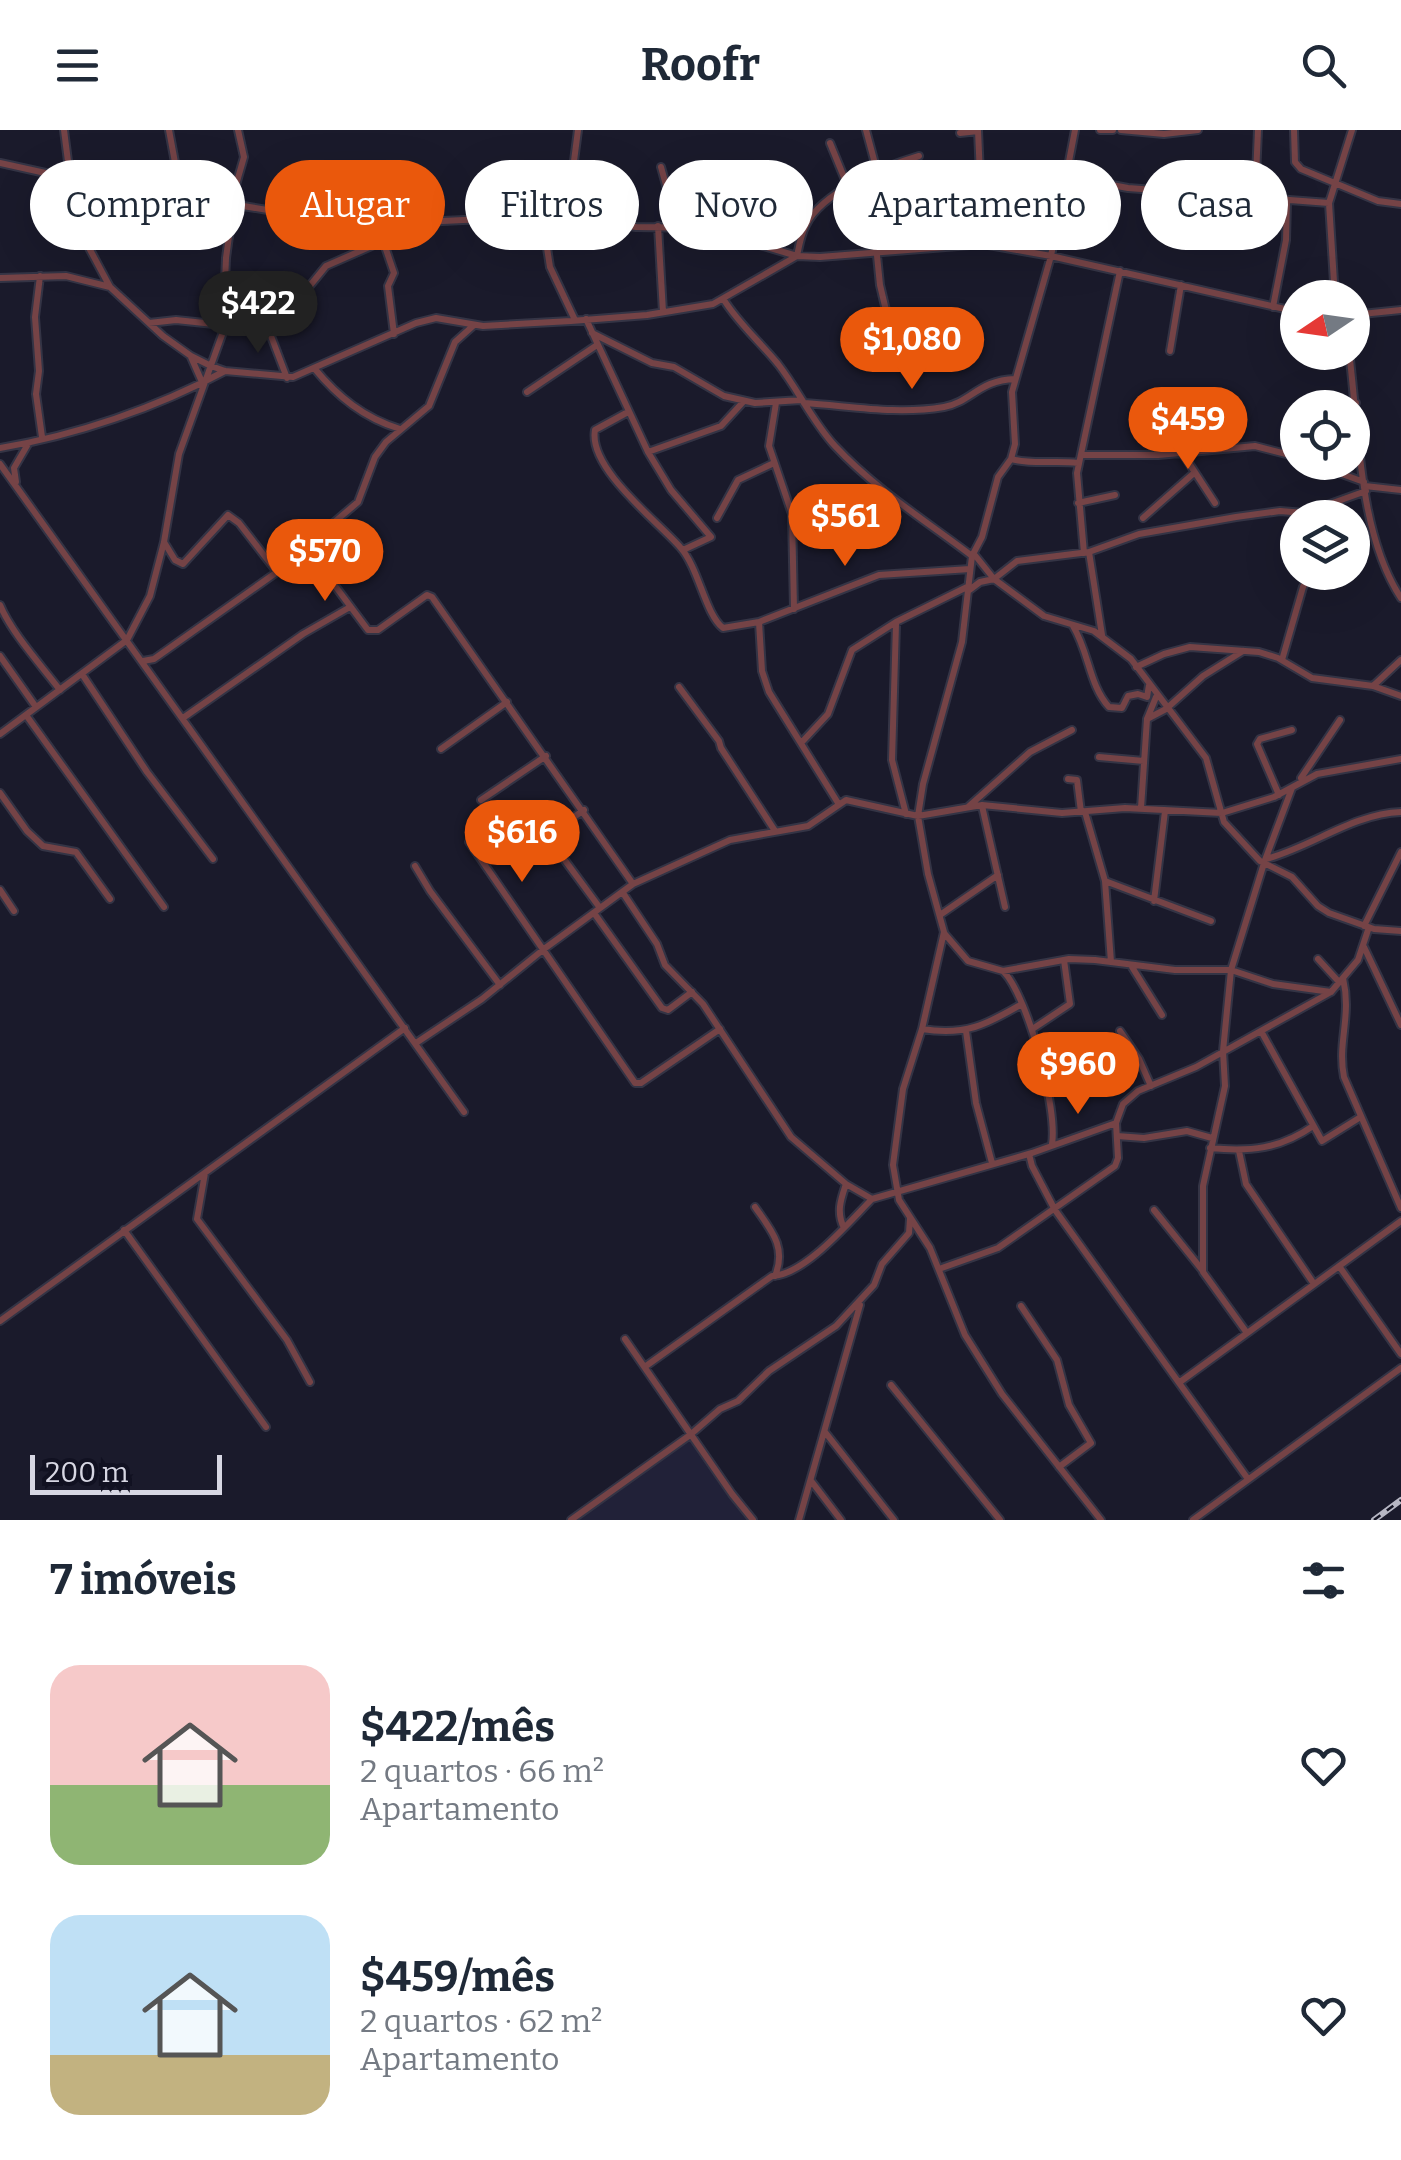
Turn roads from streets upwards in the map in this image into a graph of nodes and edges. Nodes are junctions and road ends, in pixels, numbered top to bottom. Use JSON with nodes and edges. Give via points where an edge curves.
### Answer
{"nodes":[{"id":1,"x":64,"y":130,"type":"edge"},
{"id":2,"x":169,"y":130,"type":"edge"},
{"id":3,"x":238,"y":130,"type":"edge"},
{"id":4,"x":578,"y":130,"type":"edge"},
{"id":5,"x":866,"y":130,"type":"edge"},
{"id":6,"x":978,"y":130,"type":"edge"},
{"id":7,"x":1075,"y":130,"type":"edge"},
{"id":8,"x":1100,"y":130,"type":"edge"},
{"id":9,"x":1117,"y":130,"type":"edge"},
{"id":10,"x":1198,"y":130,"type":"edge"},
{"id":11,"x":1258,"y":130,"type":"edge"},
{"id":12,"x":1294,"y":130,"type":"edge"},
{"id":13,"x":1352,"y":130,"type":"edge"},
{"id":14,"x":960,"y":133,"type":"dead end"},
{"id":15,"x":830,"y":142,"type":"dead end"},
{"id":16,"x":919,"y":156,"type":"dead end"},
{"id":17,"x":68,"y":160,"type":"edge"},
{"id":18,"x":175,"y":160,"type":"edge"},
{"id":19,"x":243,"y":160,"type":"edge"},
{"id":20,"x":574,"y":160,"type":"edge"},
{"id":21,"x":837,"y":160,"type":"edge"},
{"id":22,"x":875,"y":160,"type":"edge"},
{"id":23,"x":907,"y":160,"type":"edge"},
{"id":24,"x":979,"y":160,"type":"edge"},
{"id":25,"x":1069,"y":160,"type":"edge"},
{"id":26,"x":1256,"y":160,"type":"edge"},
{"id":27,"x":0,"y":163,"type":"edge"},
{"id":28,"x":30,"y":170,"type":"edge"},
{"id":29,"x":1334,"y":185,"type":"junction"},
{"id":30,"x":833,"y":200,"type":"edge"},
{"id":31,"x":1288,"y":201,"type":"edge"},
{"id":32,"x":1330,"y":204,"type":"junction"},
{"id":33,"x":1401,"y":204,"type":"edge"},
{"id":34,"x":658,"y":226,"type":"joint"},
{"id":35,"x":639,"y":227,"type":"edge"},
{"id":36,"x":92,"y":250,"type":"edge"},
{"id":37,"x":227,"y":250,"type":"edge"},
{"id":38,"x":364,"y":250,"type":"edge"},
{"id":39,"x":386,"y":250,"type":"edge"},
{"id":40,"x":547,"y":250,"type":"edge"},
{"id":41,"x":777,"y":250,"type":"edge"},
{"id":42,"x":877,"y":250,"type":"edge"},
{"id":43,"x":919,"y":250,"type":"edge"},
{"id":44,"x":1017,"y":250,"type":"edge"},
{"id":45,"x":1052,"y":250,"type":"edge"},
{"id":46,"x":1284,"y":250,"type":"edge"},
{"id":47,"x":877,"y":254,"type":"junction"},
{"id":48,"x":797,"y":256,"type":"junction"},
{"id":49,"x":1051,"y":256,"type":"junction"},
{"id":50,"x":1120,"y":271,"type":"junction"},
{"id":51,"x":40,"y":276,"type":"junction"},
{"id":52,"x":0,"y":278,"type":"edge"},
{"id":53,"x":1334,"y":280,"type":"edge"},
{"id":54,"x":1180,"y":285,"type":"junction"},
{"id":55,"x":110,"y":287,"type":"junction"},
{"id":56,"x":724,"y":300,"type":"junction"},
{"id":57,"x":1273,"y":307,"type":"junction"},
{"id":58,"x":1280,"y":308,"type":"edge"},
{"id":59,"x":1401,"y":310,"type":"edge"},
{"id":60,"x":664,"y":312,"type":"junction"},
{"id":61,"x":1370,"y":313,"type":"edge"},
{"id":62,"x":575,"y":320,"type":"junction"},
{"id":63,"x":586,"y":320,"type":"junction"},
{"id":64,"x":262,"y":323,"type":"junction"},
{"id":65,"x":148,"y":324,"type":"junction"},
{"id":66,"x":224,"y":324,"type":"junction"},
{"id":67,"x":474,"y":324,"type":"junction"},
{"id":68,"x":591,"y":332,"type":"junction"},
{"id":69,"x":394,"y":334,"type":"junction"},
{"id":70,"x":598,"y":345,"type":"junction"},
{"id":71,"x":1170,"y":351,"type":"dead end"},
{"id":72,"x":191,"y":356,"type":"junction"},
{"id":73,"x":898,"y":361,"type":"dead end"},
{"id":74,"x":211,"y":366,"type":"junction"},
{"id":75,"x":314,"y":368,"type":"junction"},
{"id":76,"x":225,"y":371,"type":"junction"},
{"id":77,"x":288,"y":378,"type":"junction"},
{"id":78,"x":1015,"y":379,"type":"junction"},
{"id":79,"x":202,"y":383,"type":"junction"},
{"id":80,"x":526,"y":392,"type":"dead end"},
{"id":81,"x":744,"y":401,"type":"junction"},
{"id":82,"x":802,"y":401,"type":"junction"},
{"id":83,"x":776,"y":403,"type":"junction"},
{"id":84,"x":628,"y":412,"type":"junction"},
{"id":85,"x":401,"y":429,"type":"junction"},
{"id":86,"x":42,"y":438,"type":"junction"},
{"id":87,"x":29,"y":443,"type":"junction"},
{"id":88,"x":0,"y":448,"type":"edge"},
{"id":89,"x":648,"y":452,"type":"junction"},
{"id":90,"x":1280,"y":452,"type":"edge"},
{"id":91,"x":1183,"y":454,"type":"junction"},
{"id":92,"x":1010,"y":459,"type":"junction"},
{"id":93,"x":1080,"y":459,"type":"junction"},
{"id":94,"x":774,"y":463,"type":"junction"},
{"id":95,"x":0,"y":464,"type":"edge"},
{"id":96,"x":1194,"y":473,"type":"junction"},
{"id":97,"x":1351,"y":480,"type":"edge"},
{"id":98,"x":1364,"y":480,"type":"edge"},
{"id":99,"x":16,"y":486,"type":"junction"},
{"id":100,"x":1365,"y":486,"type":"junction"},
{"id":101,"x":1401,"y":490,"type":"edge"},
{"id":102,"x":1115,"y":495,"type":"dead end"},
{"id":103,"x":1337,"y":500,"type":"edge"},
{"id":104,"x":1078,"y":503,"type":"junction"},
{"id":105,"x":1215,"y":503,"type":"dead end"},
{"id":106,"x":1280,"y":513,"type":"edge"},
{"id":107,"x":717,"y":518,"type":"dead end"},
{"id":108,"x":1143,"y":518,"type":"dead end"},
{"id":109,"x":164,"y":542,"type":"junction"},
{"id":110,"x":683,"y":550,"type":"junction"},
{"id":111,"x":309,"y":551,"type":"junction"},
{"id":112,"x":1086,"y":553,"type":"junction"},
{"id":113,"x":973,"y":555,"type":"junction"},
{"id":114,"x":970,"y":569,"type":"junction"},
{"id":115,"x":277,"y":572,"type":"junction"},
{"id":116,"x":994,"y":579,"type":"junction"},
{"id":117,"x":968,"y":588,"type":"junction"},
{"id":118,"x":1302,"y":590,"type":"edge"},
{"id":119,"x":1401,"y":598,"type":"edge"},
{"id":120,"x":0,"y":605,"type":"edge"},
{"id":121,"x":350,"y":607,"type":"junction"},
{"id":122,"x":794,"y":609,"type":"junction"},
{"id":123,"x":760,"y":622,"type":"junction"},
{"id":124,"x":896,"y":622,"type":"junction"},
{"id":125,"x":1073,"y":626,"type":"junction"},
{"id":126,"x":1102,"y":636,"type":"junction"},
{"id":127,"x":127,"y":640,"type":"junction"},
{"id":128,"x":1244,"y":650,"type":"junction"},
{"id":129,"x":0,"y":656,"type":"edge"},
{"id":130,"x":1282,"y":660,"type":"junction"},
{"id":131,"x":1401,"y":660,"type":"edge"},
{"id":132,"x":142,"y":661,"type":"junction"},
{"id":133,"x":1136,"y":667,"type":"junction"},
{"id":134,"x":82,"y":674,"type":"junction"},
{"id":135,"x":1149,"y":684,"type":"junction"},
{"id":136,"x":1373,"y":686,"type":"junction"},
{"id":137,"x":679,"y":687,"type":"dead end"},
{"id":138,"x":60,"y":690,"type":"junction"},
{"id":139,"x":1156,"y":696,"type":"junction"},
{"id":140,"x":1401,"y":696,"type":"edge"},
{"id":141,"x":507,"y":702,"type":"junction"},
{"id":142,"x":36,"y":707,"type":"junction"},
{"id":143,"x":1166,"y":709,"type":"junction"},
{"id":144,"x":26,"y":715,"type":"junction"},
{"id":145,"x":183,"y":718,"type":"junction"},
{"id":146,"x":1147,"y":719,"type":"junction"},
{"id":147,"x":1340,"y":720,"type":"dead end"},
{"id":148,"x":1072,"y":730,"type":"dead end"},
{"id":149,"x":1292,"y":730,"type":"dead end"},
{"id":150,"x":0,"y":734,"type":"edge"},
{"id":151,"x":802,"y":742,"type":"junction"},
{"id":152,"x":441,"y":749,"type":"dead end"},
{"id":153,"x":546,"y":756,"type":"junction"},
{"id":154,"x":1099,"y":757,"type":"dead end"},
{"id":155,"x":1401,"y":759,"type":"edge"},
{"id":156,"x":1144,"y":761,"type":"junction"},
{"id":157,"x":1068,"y":779,"type":"dead end"},
{"id":158,"x":1296,"y":785,"type":"junction"},
{"id":159,"x":0,"y":793,"type":"edge"},
{"id":160,"x":1279,"y":795,"type":"junction"},
{"id":161,"x":482,"y":800,"type":"dead end"},
{"id":162,"x":838,"y":804,"type":"junction"},
{"id":163,"x":982,"y":806,"type":"junction"},
{"id":164,"x":967,"y":808,"type":"junction"},
{"id":165,"x":1141,"y":808,"type":"junction"},
{"id":166,"x":584,"y":810,"type":"junction"},
{"id":167,"x":1083,"y":812,"type":"junction"},
{"id":168,"x":1165,"y":812,"type":"junction"},
{"id":169,"x":1401,"y":812,"type":"edge"},
{"id":170,"x":906,"y":814,"type":"junction"},
{"id":171,"x":1222,"y":814,"type":"junction"},
{"id":172,"x":918,"y":816,"type":"junction"},
{"id":173,"x":776,"y":832,"type":"junction"},
{"id":174,"x":469,"y":842,"type":"dead end"},
{"id":175,"x":1401,"y":852,"type":"edge"},
{"id":176,"x":519,"y":855,"type":"dead end"},
{"id":177,"x":561,"y":855,"type":"dead end"},
{"id":178,"x":214,"y":859,"type":"dead end"},
{"id":179,"x":1264,"y":861,"type":"junction"},
{"id":180,"x":415,"y":866,"type":"dead end"},
{"id":181,"x":998,"y":875,"type":"junction"},
{"id":182,"x":1104,"y":881,"type":"junction"},
{"id":183,"x":634,"y":884,"type":"junction"},
{"id":184,"x":0,"y":890,"type":"edge"},
{"id":185,"x":624,"y":893,"type":"junction"},
{"id":186,"x":110,"y":900,"type":"dead end"},
{"id":187,"x":1154,"y":901,"type":"junction"},
{"id":188,"x":164,"y":907,"type":"dead end"},
{"id":189,"x":1005,"y":908,"type":"dead end"},
{"id":190,"x":14,"y":911,"type":"dead end"},
{"id":191,"x":597,"y":911,"type":"junction"},
{"id":192,"x":940,"y":915,"type":"junction"},
{"id":193,"x":1212,"y":921,"type":"dead end"},
{"id":194,"x":1366,"y":927,"type":"junction"},
{"id":195,"x":1401,"y":931,"type":"edge"},
{"id":196,"x":944,"y":932,"type":"junction"},
{"id":197,"x":1364,"y":946,"type":"junction"},
{"id":198,"x":544,"y":949,"type":"junction"},
{"id":199,"x":1318,"y":959,"type":"dead end"},
{"id":200,"x":1064,"y":960,"type":"junction"},
{"id":201,"x":1111,"y":962,"type":"junction"},
{"id":202,"x":1132,"y":967,"type":"junction"},
{"id":203,"x":1231,"y":970,"type":"junction"},
{"id":204,"x":1003,"y":971,"type":"junction"},
{"id":205,"x":1341,"y":980,"type":"junction"},
{"id":206,"x":500,"y":985,"type":"junction"},
{"id":207,"x":692,"y":992,"type":"junction"},
{"id":208,"x":1331,"y":992,"type":"junction"},
{"id":209,"x":1022,"y":1004,"type":"junction"},
{"id":210,"x":1162,"y":1015,"type":"dead end"},
{"id":211,"x":1401,"y":1025,"type":"edge"},
{"id":212,"x":406,"y":1028,"type":"junction"},
{"id":213,"x":1034,"y":1028,"type":"junction"},
{"id":214,"x":720,"y":1029,"type":"junction"},
{"id":215,"x":922,"y":1029,"type":"junction"},
{"id":216,"x":1120,"y":1030,"type":"dead end"},
{"id":217,"x":1261,"y":1030,"type":"junction"},
{"id":218,"x":966,"y":1031,"type":"junction"},
{"id":219,"x":416,"y":1043,"type":"junction"},
{"id":220,"x":1223,"y":1052,"type":"junction"},
{"id":221,"x":1152,"y":1086,"type":"junction"},
{"id":222,"x":464,"y":1112,"type":"dead end"},
{"id":223,"x":1360,"y":1118,"type":"junction"},
{"id":224,"x":1116,"y":1123,"type":"junction"},
{"id":225,"x":1313,"y":1126,"type":"junction"},
{"id":226,"x":1117,"y":1136,"type":"junction"},
{"id":227,"x":1212,"y":1138,"type":"junction"},
{"id":228,"x":1052,"y":1146,"type":"junction"},
{"id":229,"x":1210,"y":1148,"type":"junction"},
{"id":230,"x":1238,"y":1151,"type":"junction"},
{"id":231,"x":1029,"y":1154,"type":"junction"},
{"id":232,"x":992,"y":1163,"type":"junction"},
{"id":233,"x":205,"y":1172,"type":"junction"},
{"id":234,"x":846,"y":1184,"type":"junction"},
{"id":235,"x":896,"y":1192,"type":"junction"},
{"id":236,"x":872,"y":1199,"type":"junction"},
{"id":237,"x":755,"y":1207,"type":"dead end"},
{"id":238,"x":1401,"y":1208,"type":"edge"},
{"id":239,"x":1055,"y":1210,"type":"junction"},
{"id":240,"x":1154,"y":1210,"type":"dead end"},
{"id":241,"x":910,"y":1219,"type":"junction"},
{"id":242,"x":1401,"y":1220,"type":"edge"},
{"id":243,"x":844,"y":1228,"type":"junction"},
{"id":244,"x":124,"y":1230,"type":"junction"},
{"id":245,"x":1339,"y":1266,"type":"junction"},
{"id":246,"x":939,"y":1270,"type":"junction"},
{"id":247,"x":1203,"y":1272,"type":"junction"},
{"id":248,"x":776,"y":1276,"type":"junction"},
{"id":249,"x":1314,"y":1284,"type":"junction"},
{"id":250,"x":861,"y":1301,"type":"junction"},
{"id":251,"x":1021,"y":1306,"type":"dead end"},
{"id":252,"x":0,"y":1320,"type":"edge"},
{"id":253,"x":1247,"y":1333,"type":"junction"},
{"id":254,"x":625,"y":1339,"type":"dead end"},
{"id":255,"x":1401,"y":1354,"type":"edge"},
{"id":256,"x":646,"y":1366,"type":"junction"},
{"id":257,"x":1401,"y":1368,"type":"edge"},
{"id":258,"x":310,"y":1382,"type":"dead end"},
{"id":259,"x":1180,"y":1382,"type":"junction"},
{"id":260,"x":891,"y":1385,"type":"dead end"},
{"id":261,"x":266,"y":1427,"type":"dead end"},
{"id":262,"x":824,"y":1431,"type":"junction"},
{"id":263,"x":690,"y":1435,"type":"junction"},
{"id":264,"x":1059,"y":1467,"type":"junction"},
{"id":265,"x":1248,"y":1479,"type":"junction"},
{"id":266,"x":812,"y":1482,"type":"junction"},
{"id":267,"x":571,"y":1520,"type":"edge"},
{"id":268,"x":753,"y":1520,"type":"edge"},
{"id":269,"x":799,"y":1520,"type":"edge"},
{"id":270,"x":841,"y":1520,"type":"edge"},
{"id":271,"x":894,"y":1520,"type":"edge"},
{"id":272,"x":1000,"y":1520,"type":"edge"},
{"id":273,"x":1101,"y":1520,"type":"edge"},
{"id":274,"x":1193,"y":1520,"type":"edge"}],
"edges":[{"from":1,"to":17,"type":"street"},
{"from":2,"to":18,"type":"street"},
{"from":3,"to":19,"type":"street"},
{"from":4,"to":20,"type":"street"},
{"from":5,"to":22,"type":"street"},
{"from":6,"to":14,"type":"street"},
{"from":6,"to":24,"type":"street"},
{"from":7,"to":25,"type":"street"},
{"from":8,"to":9,"type":"street"},
{"from":9,"to":10,"type":"street"},
{"from":11,"to":26,"type":"street"},
{"from":12,"to":29,"type":"street","via":[[1298,167]]},
{"from":13,"to":29,"type":"street"},
{"from":15,"to":21,"type":"street"},
{"from":16,"to":23,"type":"street"},
{"from":27,"to":28,"type":"street"},
{"from":29,"to":32,"type":"street"},
{"from":29,"to":33,"type":"street"},
{"from":30,"to":48,"type":"street","via":[[810,220]]},
{"from":31,"to":32,"type":"street"},
{"from":32,"to":53,"type":"street"},
{"from":34,"to":35,"type":"street"},
{"from":34,"to":60,"type":"street"},
{"from":36,"to":55,"type":"street"},
{"from":37,"to":66,"type":"street"},
{"from":38,"to":64,"type":"street","via":[[326,266]]},
{"from":39,"to":69,"type":"street","via":[[394,273],[388,286]]},
{"from":40,"to":62,"type":"street"},
{"from":41,"to":48,"type":"street"},
{"from":42,"to":47,"type":"street"},
{"from":43,"to":47,"type":"street"},
{"from":44,"to":49,"type":"street"},
{"from":45,"to":49,"type":"street"},
{"from":46,"to":57,"type":"street"},
{"from":47,"to":48,"type":"street"},
{"from":47,"to":73,"type":"street"},
{"from":48,"to":56,"type":"street"},
{"from":49,"to":50,"type":"street"},
{"from":49,"to":78,"type":"street"},
{"from":50,"to":54,"type":"street"},
{"from":50,"to":93,"type":"street"},
{"from":51,"to":52,"type":"street"},
{"from":51,"to":55,"type":"street"},
{"from":51,"to":86,"type":"street","via":[[34,317]]},
{"from":54,"to":57,"type":"street"},
{"from":54,"to":71,"type":"street"},
{"from":55,"to":65,"type":"street"},
{"from":56,"to":60,"type":"street"},
{"from":56,"to":82,"type":"street"},
{"from":57,"to":58,"type":"street"},
{"from":59,"to":61,"type":"street"},
{"from":60,"to":63,"type":"street"},
{"from":62,"to":63,"type":"street"},
{"from":62,"to":67,"type":"street"},
{"from":63,"to":68,"type":"street"},
{"from":64,"to":66,"type":"street"},
{"from":64,"to":77,"type":"street"},
{"from":65,"to":66,"type":"street"},
{"from":65,"to":72,"type":"street"},
{"from":66,"to":74,"type":"street"},
{"from":67,"to":69,"type":"street","via":[[436,318]]},
{"from":67,"to":85,"type":"street","via":[[455,342],[428,406]]},
{"from":68,"to":70,"type":"street"},
{"from":68,"to":81,"type":"street"},
{"from":69,"to":75,"type":"street"},
{"from":70,"to":80,"type":"street"},
{"from":70,"to":84,"type":"street"},
{"from":72,"to":74,"type":"street"},
{"from":72,"to":79,"type":"street"},
{"from":74,"to":76,"type":"street"},
{"from":74,"to":79,"type":"street"},
{"from":75,"to":77,"type":"street"},
{"from":75,"to":85,"type":"street","via":[[340,397]]},
{"from":76,"to":77,"type":"street"},
{"from":76,"to":79,"type":"street"},
{"from":78,"to":82,"type":"street","via":[[987,382],[947,406],[893,411]]},
{"from":78,"to":92,"type":"street"},
{"from":79,"to":86,"type":"street"},
{"from":79,"to":109,"type":"street","via":[[179,454]]},
{"from":81,"to":83,"type":"street"},
{"from":81,"to":89,"type":"street","via":[[721,426]]},
{"from":82,"to":83,"type":"street"},
{"from":82,"to":113,"type":"street","via":[[838,449]]},
{"from":83,"to":94,"type":"street"},
{"from":84,"to":89,"type":"street"},
{"from":84,"to":110,"type":"street","via":[[596,430],[596,444],[616,480]]},
{"from":85,"to":111,"type":"street","via":[[375,458],[358,502],[314,538]]},
{"from":86,"to":87,"type":"street"},
{"from":87,"to":88,"type":"street"},
{"from":87,"to":99,"type":"street","via":[[14,468]]},
{"from":89,"to":110,"type":"street","via":[[711,537]]},
{"from":90,"to":91,"type":"street","via":[[1255,446]]},
{"from":91,"to":93,"type":"street"},
{"from":91,"to":96,"type":"street"},
{"from":92,"to":93,"type":"street"},
{"from":92,"to":113,"type":"street"},
{"from":93,"to":104,"type":"street"},
{"from":94,"to":107,"type":"street","via":[[738,480]]},
{"from":94,"to":122,"type":"street","via":[[792,514]]},
{"from":95,"to":99,"type":"street"},
{"from":96,"to":105,"type":"street"},
{"from":96,"to":108,"type":"street"},
{"from":97,"to":100,"type":"street"},
{"from":98,"to":100,"type":"street"},
{"from":99,"to":127,"type":"street"},
{"from":100,"to":101,"type":"street"},
{"from":100,"to":103,"type":"street"},
{"from":100,"to":119,"type":"street","via":[[1376,537]]},
{"from":102,"to":104,"type":"street"},
{"from":104,"to":112,"type":"street"},
{"from":106,"to":112,"type":"street","via":[[1150,532]]},
{"from":109,"to":115,"type":"street","via":[[183,564],[231,515]]},
{"from":109,"to":127,"type":"street","via":[[150,596]]},
{"from":110,"to":123,"type":"street","via":[[718,626]]},
{"from":111,"to":115,"type":"street"},
{"from":111,"to":121,"type":"street"},
{"from":112,"to":116,"type":"street","via":[[1018,561]]},
{"from":112,"to":126,"type":"street"},
{"from":113,"to":114,"type":"street"},
{"from":113,"to":116,"type":"street"},
{"from":114,"to":117,"type":"street"},
{"from":114,"to":122,"type":"street","via":[[879,576]]},
{"from":115,"to":132,"type":"street"},
{"from":116,"to":117,"type":"street"},
{"from":116,"to":125,"type":"street","via":[[1044,616]]},
{"from":117,"to":124,"type":"street"},
{"from":117,"to":172,"type":"street","via":[[966,628]]},
{"from":118,"to":130,"type":"street"},
{"from":120,"to":138,"type":"street","via":[[7,626]]},
{"from":121,"to":141,"type":"street","via":[[374,631],[430,595]]},
{"from":121,"to":145,"type":"street"},
{"from":122,"to":123,"type":"street"},
{"from":123,"to":151,"type":"street","via":[[769,692]]},
{"from":124,"to":151,"type":"street","via":[[852,650],[828,714]]},
{"from":124,"to":170,"type":"street","via":[[892,760]]},
{"from":125,"to":126,"type":"street"},
{"from":125,"to":135,"type":"street","via":[[1098,693],[1112,708],[1122,708],[1128,696],[1146,698]]},
{"from":126,"to":133,"type":"street"},
{"from":127,"to":132,"type":"street"},
{"from":127,"to":134,"type":"street"},
{"from":128,"to":130,"type":"street"},
{"from":128,"to":133,"type":"street","via":[[1190,647]]},
{"from":128,"to":143,"type":"street"},
{"from":129,"to":142,"type":"street"},
{"from":130,"to":136,"type":"street","via":[[1322,680]]},
{"from":131,"to":136,"type":"street"},
{"from":132,"to":145,"type":"street"},
{"from":133,"to":135,"type":"street"},
{"from":134,"to":138,"type":"street"},
{"from":134,"to":178,"type":"street"},
{"from":135,"to":139,"type":"street"},
{"from":136,"to":140,"type":"street"},
{"from":137,"to":173,"type":"street"},
{"from":138,"to":142,"type":"street"},
{"from":139,"to":143,"type":"street"},
{"from":139,"to":146,"type":"street"},
{"from":141,"to":152,"type":"street"},
{"from":141,"to":153,"type":"street"},
{"from":142,"to":144,"type":"street"},
{"from":143,"to":146,"type":"street"},
{"from":143,"to":171,"type":"street","via":[[1211,768]]},
{"from":144,"to":150,"type":"street"},
{"from":144,"to":188,"type":"street"},
{"from":145,"to":212,"type":"street"},
{"from":146,"to":156,"type":"street"},
{"from":147,"to":158,"type":"street"},
{"from":148,"to":164,"type":"street","via":[[1030,752]]},
{"from":149,"to":160,"type":"street","via":[[1257,744]]},
{"from":151,"to":162,"type":"street"},
{"from":153,"to":161,"type":"street"},
{"from":153,"to":166,"type":"street"},
{"from":154,"to":156,"type":"street"},
{"from":155,"to":158,"type":"street","via":[[1317,774]]},
{"from":156,"to":165,"type":"street"},
{"from":157,"to":167,"type":"street","via":[[1077,780]]},
{"from":158,"to":160,"type":"street"},
{"from":158,"to":179,"type":"street"},
{"from":159,"to":186,"type":"street","via":[[43,846],[76,852]]},
{"from":160,"to":171,"type":"street"},
{"from":162,"to":170,"type":"street","via":[[851,800]]},
{"from":162,"to":173,"type":"street","via":[[808,826]]},
{"from":163,"to":164,"type":"street"},
{"from":163,"to":167,"type":"street"},
{"from":163,"to":181,"type":"street"},
{"from":164,"to":172,"type":"street"},
{"from":165,"to":167,"type":"street"},
{"from":165,"to":168,"type":"street"},
{"from":166,"to":176,"type":"street"},
{"from":166,"to":183,"type":"street"},
{"from":167,"to":182,"type":"street"},
{"from":168,"to":171,"type":"street"},
{"from":168,"to":187,"type":"street"},
{"from":169,"to":179,"type":"street","via":[[1350,824]]},
{"from":170,"to":172,"type":"street"},
{"from":171,"to":179,"type":"street"},
{"from":172,"to":192,"type":"street"},
{"from":173,"to":183,"type":"street","via":[[730,840]]},
{"from":174,"to":198,"type":"street"},
{"from":175,"to":194,"type":"street"},
{"from":177,"to":191,"type":"street"},
{"from":179,"to":194,"type":"street","via":[[1292,877],[1318,906]]},
{"from":179,"to":203,"type":"street"},
{"from":180,"to":206,"type":"street"},
{"from":181,"to":189,"type":"street"},
{"from":181,"to":192,"type":"street"},
{"from":182,"to":187,"type":"street"},
{"from":182,"to":201,"type":"street"},
{"from":183,"to":185,"type":"street"},
{"from":184,"to":190,"type":"street"},
{"from":185,"to":191,"type":"street"},
{"from":185,"to":207,"type":"street","via":[[665,965]]},
{"from":187,"to":193,"type":"street"},
{"from":191,"to":198,"type":"street"},
{"from":191,"to":207,"type":"street","via":[[662,1008]]},
{"from":192,"to":196,"type":"street"},
{"from":194,"to":195,"type":"street"},
{"from":194,"to":197,"type":"street"},
{"from":196,"to":204,"type":"street","via":[[968,961]]},
{"from":196,"to":215,"type":"street"},
{"from":197,"to":205,"type":"street"},
{"from":197,"to":211,"type":"street"},
{"from":198,"to":206,"type":"street"},
{"from":198,"to":214,"type":"street","via":[[635,1083]]},
{"from":199,"to":205,"type":"street"},
{"from":200,"to":201,"type":"street"},
{"from":200,"to":204,"type":"street"},
{"from":200,"to":213,"type":"street","via":[[1070,1004]]},
{"from":201,"to":202,"type":"street"},
{"from":202,"to":203,"type":"street"},
{"from":202,"to":210,"type":"street"},
{"from":203,"to":208,"type":"street"},
{"from":203,"to":220,"type":"street"},
{"from":204,"to":209,"type":"street"},
{"from":205,"to":208,"type":"street"},
{"from":205,"to":223,"type":"street","via":[[1348,1013],[1341,1064]]},
{"from":206,"to":219,"type":"street"},
{"from":207,"to":214,"type":"street"},
{"from":208,"to":217,"type":"street"},
{"from":209,"to":213,"type":"street"},
{"from":209,"to":218,"type":"street"},
{"from":212,"to":219,"type":"street"},
{"from":212,"to":233,"type":"street"},
{"from":213,"to":228,"type":"street"},
{"from":214,"to":234,"type":"street","via":[[791,1138]]},
{"from":215,"to":218,"type":"street"},
{"from":215,"to":235,"type":"street","via":[[901,1104]]},
{"from":216,"to":221,"type":"street"},
{"from":217,"to":220,"type":"street"},
{"from":217,"to":225,"type":"street"},
{"from":218,"to":232,"type":"street"},
{"from":219,"to":222,"type":"street"},
{"from":220,"to":221,"type":"street"},
{"from":220,"to":227,"type":"street","via":[[1225,1086]]},
{"from":221,"to":224,"type":"street","via":[[1122,1104]]},
{"from":223,"to":225,"type":"street","via":[[1324,1141]]},
{"from":223,"to":238,"type":"street"},
{"from":224,"to":226,"type":"street"},
{"from":224,"to":228,"type":"street"},
{"from":225,"to":230,"type":"street","via":[[1280,1146]]},
{"from":226,"to":227,"type":"street","via":[[1187,1130]]},
{"from":226,"to":239,"type":"street","via":[[1118,1163]]},
{"from":227,"to":229,"type":"street"},
{"from":228,"to":231,"type":"street"},
{"from":229,"to":230,"type":"street"},
{"from":229,"to":247,"type":"street"},
{"from":230,"to":249,"type":"street","via":[[1246,1184]]},
{"from":231,"to":232,"type":"street"},
{"from":231,"to":239,"type":"street"},
{"from":232,"to":235,"type":"street"},
{"from":233,"to":244,"type":"street"},
{"from":233,"to":258,"type":"street","via":[[197,1219],[287,1340]]},
{"from":234,"to":236,"type":"street"},
{"from":234,"to":243,"type":"street","via":[[839,1206]]},
{"from":235,"to":236,"type":"street"},
{"from":235,"to":241,"type":"street"},
{"from":236,"to":243,"type":"street"},
{"from":237,"to":248,"type":"street","via":[[776,1236]]},
{"from":239,"to":246,"type":"street","via":[[998,1248]]},
{"from":239,"to":259,"type":"street"},
{"from":240,"to":247,"type":"street"},
{"from":241,"to":246,"type":"street"},
{"from":241,"to":250,"type":"street","via":[[904,1240]]},
{"from":242,"to":245,"type":"street"},
{"from":243,"to":248,"type":"street"},
{"from":244,"to":252,"type":"street"},
{"from":244,"to":261,"type":"street"},
{"from":245,"to":249,"type":"street"},
{"from":245,"to":255,"type":"street"},
{"from":246,"to":264,"type":"street","via":[[964,1335]]},
{"from":247,"to":253,"type":"street"},
{"from":248,"to":256,"type":"street"},
{"from":249,"to":253,"type":"street"},
{"from":250,"to":262,"type":"street"},
{"from":250,"to":263,"type":"street"},
{"from":251,"to":264,"type":"street","via":[[1057,1360],[1069,1405],[1090,1443]]},
{"from":253,"to":259,"type":"street"},
{"from":254,"to":256,"type":"street"},
{"from":256,"to":263,"type":"street"},
{"from":257,"to":265,"type":"street"},
{"from":259,"to":265,"type":"street"},
{"from":260,"to":272,"type":"street"},
{"from":262,"to":266,"type":"street"},
{"from":262,"to":271,"type":"street"},
{"from":263,"to":267,"type":"street"},
{"from":263,"to":268,"type":"street"},
{"from":264,"to":273,"type":"street"},
{"from":265,"to":274,"type":"street"},
{"from":266,"to":269,"type":"street"},
{"from":266,"to":270,"type":"street"}]}
